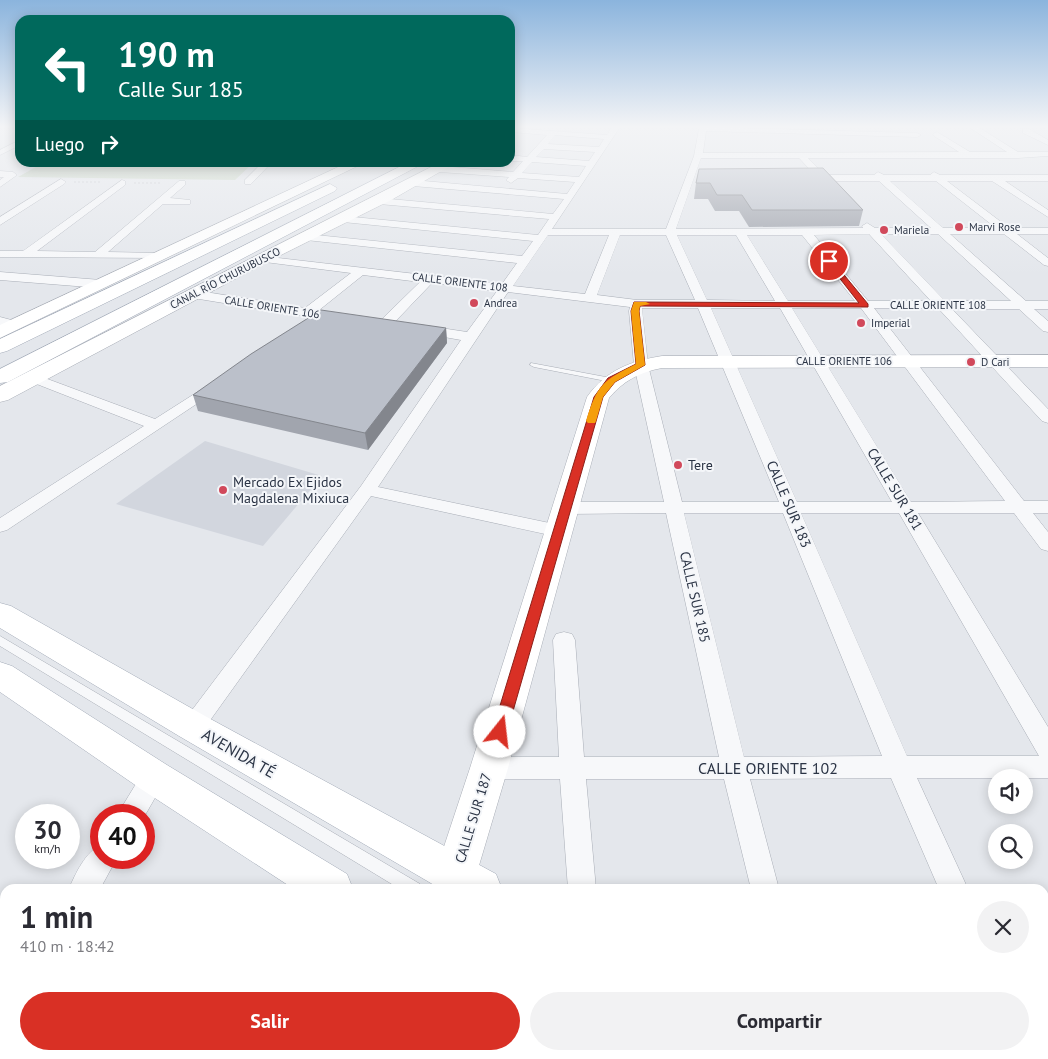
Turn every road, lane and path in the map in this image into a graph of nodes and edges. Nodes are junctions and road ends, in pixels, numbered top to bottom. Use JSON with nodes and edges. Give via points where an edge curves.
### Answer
{"nodes":[{"id":1,"x":11,"y":176,"type":"edge"},
{"id":2,"x":254,"y":176,"type":"edge"},
{"id":3,"x":340,"y":176,"type":"edge"},
{"id":4,"x":343,"y":176,"type":"edge"},
{"id":5,"x":392,"y":176,"type":"edge"},
{"id":6,"x":425,"y":176,"type":"edge"},
{"id":7,"x":515,"y":176,"type":"edge"},
{"id":8,"x":534,"y":176,"type":"edge"},
{"id":9,"x":583,"y":176,"type":"edge"},
{"id":10,"x":694,"y":176,"type":"edge"},
{"id":11,"x":1037,"y":176,"type":"edge"},
{"id":12,"x":803,"y":178,"type":"edge"},
{"id":13,"x":823,"y":178,"type":"junction"},
{"id":14,"x":881,"y":178,"type":"junction"},
{"id":15,"x":938,"y":178,"type":"junction"},
{"id":16,"x":995,"y":178,"type":"junction"},
{"id":17,"x":581,"y":180,"type":"junction"},
{"id":18,"x":61,"y":182,"type":"dead end"},
{"id":19,"x":122,"y":182,"type":"dead end"},
{"id":20,"x":248,"y":182,"type":"dead end"},
{"id":21,"x":182,"y":183,"type":"dead end"},
{"id":22,"x":412,"y":183,"type":"junction"},
{"id":23,"x":0,"y":184,"type":"edge"},
{"id":24,"x":570,"y":197,"type":"junction"},
{"id":25,"x":841,"y":198,"type":"edge"},
{"id":26,"x":163,"y":201,"type":"junction"},
{"id":27,"x":379,"y":201,"type":"junction"},
{"id":28,"x":187,"y":202,"type":"dead end"},
{"id":29,"x":485,"y":210,"type":"junction"},
{"id":30,"x":1048,"y":214,"type":"edge"},
{"id":31,"x":556,"y":217,"type":"junction"},
{"id":32,"x":860,"y":218,"type":"edge"},
{"id":33,"x":343,"y":219,"type":"junction"},
{"id":34,"x":0,"y":222,"type":"edge"},
{"id":35,"x":739,"y":231,"type":"junction"},
{"id":36,"x":805,"y":231,"type":"junction"},
{"id":37,"x":872,"y":231,"type":"junction"},
{"id":38,"x":940,"y":231,"type":"junction"},
{"id":39,"x":1006,"y":231,"type":"junction"},
{"id":40,"x":1048,"y":231,"type":"edge"},
{"id":41,"x":616,"y":232,"type":"junction"},
{"id":42,"x":670,"y":232,"type":"junction"},
{"id":43,"x":542,"y":235,"type":"junction"},
{"id":44,"x":306,"y":237,"type":"junction"},
{"id":45,"x":0,"y":254,"type":"edge"},
{"id":46,"x":26,"y":254,"type":"junction"},
{"id":47,"x":98,"y":255,"type":"junction"},
{"id":48,"x":160,"y":256,"type":"junction"},
{"id":49,"x":262,"y":259,"type":"junction"},
{"id":50,"x":525,"y":260,"type":"junction"},
{"id":51,"x":1048,"y":263,"type":"edge"},
{"id":52,"x":360,"y":271,"type":"junction"},
{"id":53,"x":0,"y":276,"type":"edge"},
{"id":54,"x":430,"y":278,"type":"junction"},
{"id":55,"x":102,"y":284,"type":"junction"},
{"id":56,"x":506,"y":288,"type":"junction"},
{"id":57,"x":193,"y":294,"type":"junction"},
{"id":58,"x":590,"y":299,"type":"junction"},
{"id":59,"x":637,"y":304,"type":"junction"},
{"id":60,"x":865,"y":305,"type":"junction"},
{"id":61,"x":942,"y":305,"type":"junction"},
{"id":62,"x":1022,"y":305,"type":"junction"},
{"id":63,"x":1048,"y":305,"type":"edge"},
{"id":64,"x":705,"y":306,"type":"junction"},
{"id":65,"x":784,"y":306,"type":"junction"},
{"id":66,"x":351,"y":319,"type":"edge"},
{"id":67,"x":308,"y":320,"type":"junction"},
{"id":68,"x":368,"y":322,"type":"edge"},
{"id":69,"x":385,"y":324,"type":"junction"},
{"id":70,"x":5,"y":326,"type":"edge"},
{"id":71,"x":1048,"y":328,"type":"edge"},
{"id":72,"x":470,"y":337,"type":"junction"},
{"id":73,"x":0,"y":347,"type":"edge"},
{"id":74,"x":906,"y":361,"type":"junction"},
{"id":75,"x":994,"y":361,"type":"junction"},
{"id":76,"x":1048,"y":361,"type":"edge"},
{"id":77,"x":730,"y":362,"type":"junction"},
{"id":78,"x":819,"y":362,"type":"junction"},
{"id":79,"x":641,"y":365,"type":"junction"},
{"id":80,"x":534,"y":366,"type":"dead end"},
{"id":81,"x":0,"y":377,"type":"edge"},
{"id":82,"x":34,"y":378,"type":"junction"},
{"id":83,"x":226,"y":380,"type":"edge"},
{"id":84,"x":611,"y":380,"type":"junction"},
{"id":85,"x":0,"y":396,"type":"edge"},
{"id":86,"x":1048,"y":418,"type":"edge"},
{"id":87,"x":156,"y":426,"type":"junction"},
{"id":88,"x":367,"y":490,"type":"junction"},
{"id":89,"x":906,"y":507,"type":"junction"},
{"id":90,"x":1018,"y":507,"type":"junction"},
{"id":91,"x":1048,"y":507,"type":"edge"},
{"id":92,"x":675,"y":508,"type":"junction"},
{"id":93,"x":790,"y":508,"type":"junction"},
{"id":94,"x":562,"y":520,"type":"junction"},
{"id":95,"x":0,"y":526,"type":"edge"},
{"id":96,"x":1048,"y":545,"type":"edge"},
{"id":97,"x":0,"y":614,"type":"edge"},
{"id":98,"x":0,"y":640,"type":"edge"},
{"id":99,"x":564,"y":640,"type":"dead end"},
{"id":100,"x":0,"y":675,"type":"edge"},
{"id":101,"x":192,"y":726,"type":"junction"},
{"id":102,"x":1048,"y":749,"type":"edge"},
{"id":103,"x":734,"y":767,"type":"junction"},
{"id":104,"x":1048,"y":767,"type":"edge"},
{"id":105,"x":489,"y":768,"type":"junction"},
{"id":106,"x":899,"y":768,"type":"junction"},
{"id":107,"x":572,"y":769,"type":"junction"},
{"id":108,"x":154,"y":777,"type":"junction"},
{"id":109,"x":137,"y":804,"type":"edge"},
{"id":110,"x":96,"y":869,"type":"edge"},
{"id":111,"x":86,"y":884,"type":"edge"},
{"id":112,"x":324,"y":884,"type":"edge"},
{"id":113,"x":433,"y":884,"type":"edge"},
{"id":114,"x":434,"y":884,"type":"edge"},
{"id":115,"x":438,"y":884,"type":"edge"},
{"id":116,"x":582,"y":884,"type":"edge"},
{"id":117,"x":764,"y":884,"type":"edge"},
{"id":118,"x":952,"y":884,"type":"edge"}],
"edges":[{"from":1,"to":23,"type":"street"},
{"from":2,"to":20,"type":"street"},
{"from":3,"to":48,"type":"street"},
{"from":4,"to":73,"type":"street"},
{"from":5,"to":81,"type":"street","name":"CANAL RÍO CHURUBUSCO"},
{"from":6,"to":22,"type":"street","name":"CANAL RÍO CHURUBUSCO"},
{"from":7,"to":29,"type":"street"},
{"from":8,"to":17,"type":"street"},
{"from":9,"to":17,"type":"street"},
{"from":10,"to":42,"type":"street"},
{"from":11,"to":16,"type":"street"},
{"from":12,"to":13,"type":"street"},
{"from":13,"to":14,"type":"street"},
{"from":13,"to":25,"type":"street"},
{"from":14,"to":15,"type":"street"},
{"from":14,"to":38,"type":"street"},
{"from":15,"to":16,"type":"street"},
{"from":15,"to":39,"type":"street"},
{"from":16,"to":30,"type":"street"},
{"from":17,"to":24,"type":"street"},
{"from":18,"to":34,"type":"street"},
{"from":19,"to":46,"type":"street"},
{"from":21,"to":26,"type":"street"},
{"from":22,"to":27,"type":"street","name":"CANAL RÍO CHURUBUSCO"},
{"from":22,"to":29,"type":"street"},
{"from":24,"to":29,"type":"street"},
{"from":24,"to":31,"type":"street"},
{"from":26,"to":28,"type":"street"},
{"from":26,"to":47,"type":"street"},
{"from":27,"to":29,"type":"street"},
{"from":27,"to":33,"type":"street","name":"CANAL RÍO CHURUBUSCO"},
{"from":29,"to":31,"type":"street"},
{"from":29,"to":33,"type":"street"},
{"from":29,"to":43,"type":"street"},
{"from":31,"to":43,"type":"street"},
{"from":32,"to":37,"type":"street"},
{"from":33,"to":44,"type":"street","name":"CANAL RÍO CHURUBUSCO"},
{"from":35,"to":36,"type":"street"},
{"from":35,"to":42,"type":"street"},
{"from":35,"to":65,"type":"street","name":"CALLE SUR 181"},
{"from":36,"to":37,"type":"street"},
{"from":36,"to":60,"type":"street"},
{"from":37,"to":38,"type":"street"},
{"from":37,"to":61,"type":"street"},
{"from":38,"to":39,"type":"street"},
{"from":38,"to":62,"type":"street"},
{"from":39,"to":40,"type":"street"},
{"from":39,"to":51,"type":"street"},
{"from":41,"to":42,"type":"street"},
{"from":41,"to":43,"type":"street"},
{"from":41,"to":58,"type":"street"},
{"from":42,"to":64,"type":"street","name":"CALLE SUR 183"},
{"from":43,"to":50,"type":"street"},
{"from":44,"to":49,"type":"street","name":"CANAL RÍO CHURUBUSCO"},
{"from":44,"to":50,"type":"street"},
{"from":45,"to":46,"type":"street"},
{"from":46,"to":47,"type":"street"},
{"from":47,"to":48,"type":"street"},
{"from":48,"to":55,"type":"street"},
{"from":49,"to":52,"type":"street","name":"CALLE ORIENTE 108"},
{"from":49,"to":57,"type":"street","name":"CANAL RÍO CHURUBUSCO"},
{"from":50,"to":56,"type":"street"},
{"from":52,"to":54,"type":"street","name":"CALLE ORIENTE 108"},
{"from":52,"to":67,"type":"street"},
{"from":53,"to":55,"type":"street"},
{"from":54,"to":56,"type":"street","name":"CALLE ORIENTE 108"},
{"from":54,"to":69,"type":"street"},
{"from":55,"to":70,"type":"street"},
{"from":56,"to":58,"type":"street","name":"CALLE ORIENTE 108"},
{"from":56,"to":72,"type":"street"},
{"from":57,"to":67,"type":"street","name":"CALLE ORIENTE 106"},
{"from":57,"to":82,"type":"street","name":"CANAL RÍO CHURUBUSCO"},
{"from":58,"to":59,"type":"street","name":"CALLE ORIENTE 108"},
{"from":59,"to":64,"type":"street","name":"CALLE ORIENTE 108"},
{"from":59,"to":79,"type":"street","name":"CALLE SUR 185"},
{"from":60,"to":61,"type":"street","name":"CALLE ORIENTE 108"},
{"from":60,"to":65,"type":"street","name":"CALLE ORIENTE 108"},
{"from":60,"to":74,"type":"street"},
{"from":61,"to":62,"type":"street","name":"CALLE ORIENTE 108"},
{"from":61,"to":75,"type":"street"},
{"from":62,"to":63,"type":"street","name":"CALLE ORIENTE 108"},
{"from":62,"to":71,"type":"street"},
{"from":64,"to":65,"type":"street","name":"CALLE ORIENTE 108"},
{"from":64,"to":77,"type":"street","name":"CALLE SUR 183"},
{"from":65,"to":78,"type":"street","name":"CALLE SUR 181"},
{"from":66,"to":67,"type":"street","name":"CALLE ORIENTE 106","via":[[325,316]]},
{"from":68,"to":69,"type":"street"},
{"from":69,"to":72,"type":"street"},
{"from":72,"to":88,"type":"street"},
{"from":74,"to":75,"type":"street","name":"CALLE ORIENTE 106"},
{"from":74,"to":78,"type":"street","name":"CALLE ORIENTE 106"},
{"from":74,"to":90,"type":"street"},
{"from":75,"to":76,"type":"street","name":"CALLE ORIENTE 106"},
{"from":75,"to":86,"type":"street"},
{"from":77,"to":78,"type":"street","name":"CALLE ORIENTE 106"},
{"from":77,"to":79,"type":"street","name":"CALLE ORIENTE 106"},
{"from":77,"to":93,"type":"street","name":"CALLE SUR 183"},
{"from":78,"to":89,"type":"street","name":"CALLE SUR 181"},
{"from":79,"to":84,"type":"street","name":"CALLE SUR 187"},
{"from":79,"to":92,"type":"street","name":"CALLE SUR 185"},
{"from":80,"to":84,"type":"lane"},
{"from":82,"to":85,"type":"street","name":"CANAL RÍO CHURUBUSCO"},
{"from":82,"to":87,"type":"street"},
{"from":83,"to":87,"type":"street"},
{"from":84,"to":94,"type":"street","name":"CALLE SUR 187","via":[[598,397]]},
{"from":87,"to":95,"type":"street"},
{"from":88,"to":94,"type":"street"},
{"from":88,"to":101,"type":"street"},
{"from":89,"to":90,"type":"street"},
{"from":89,"to":93,"type":"street"},
{"from":89,"to":102,"type":"street","name":"CALLE SUR 181"},
{"from":90,"to":91,"type":"street"},
{"from":90,"to":96,"type":"street"},
{"from":92,"to":93,"type":"street"},
{"from":92,"to":94,"type":"street"},
{"from":92,"to":103,"type":"street","name":"CALLE SUR 185"},
{"from":93,"to":106,"type":"street","name":"CALLE SUR 183"},
{"from":94,"to":105,"type":"street","name":"CALLE SUR 187"},
{"from":97,"to":101,"type":"street","name":"AVENIDA TÉ"},
{"from":98,"to":113,"type":"lane"},
{"from":99,"to":107,"type":"street"},
{"from":100,"to":108,"type":"street"},
{"from":101,"to":114,"type":"street","name":"AVENIDA TÉ"},
{"from":103,"to":106,"type":"street","name":"CALLE ORIENTE 102"},
{"from":103,"to":107,"type":"street","name":"CALLE ORIENTE 102"},
{"from":103,"to":117,"type":"street","name":"CALLE SUR 185"},
{"from":104,"to":106,"type":"street","name":"CALLE ORIENTE 102"},
{"from":105,"to":107,"type":"street","name":"CALLE ORIENTE 102"},
{"from":105,"to":115,"type":"street","name":"CALLE SUR 187"},
{"from":106,"to":118,"type":"street","name":"CALLE SUR 183"},
{"from":107,"to":116,"type":"street"},
{"from":108,"to":109,"type":"street"},
{"from":108,"to":112,"type":"street"},
{"from":110,"to":111,"type":"street"}]}
